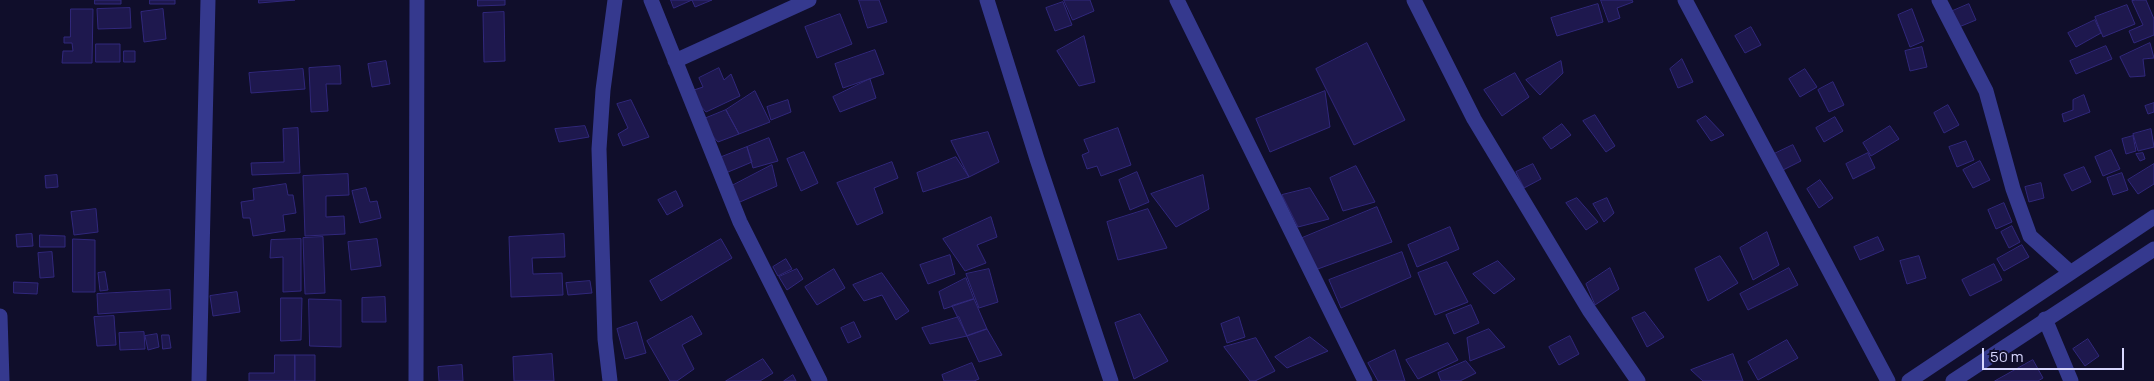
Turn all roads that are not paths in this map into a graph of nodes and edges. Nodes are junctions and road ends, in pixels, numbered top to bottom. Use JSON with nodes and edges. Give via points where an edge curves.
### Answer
{"nodes":[{"id":1,"x":208,"y":0,"type":"edge"},
{"id":2,"x":417,"y":0,"type":"edge"},
{"id":3,"x":615,"y":0,"type":"edge"},
{"id":4,"x":651,"y":0,"type":"edge"},
{"id":5,"x":809,"y":0,"type":"edge"},
{"id":6,"x":987,"y":0,"type":"edge"},
{"id":7,"x":1177,"y":0,"type":"edge"},
{"id":8,"x":1414,"y":0,"type":"edge"},
{"id":9,"x":1685,"y":0,"type":"edge"},
{"id":10,"x":1939,"y":0,"type":"edge"},
{"id":11,"x":675,"y":61,"type":"junction"},
{"id":12,"x":2154,"y":217,"type":"edge"},
{"id":13,"x":2154,"y":249,"type":"edge"},
{"id":14,"x":2070,"y":272,"type":"junction"},
{"id":15,"x":0,"y":316,"type":"edge"},
{"id":16,"x":2045,"y":319,"type":"junction"},
{"id":17,"x":2,"y":381,"type":"edge"},
{"id":18,"x":199,"y":381,"type":"edge"},
{"id":19,"x":416,"y":381,"type":"edge"},
{"id":20,"x":610,"y":381,"type":"edge"},
{"id":21,"x":820,"y":381,"type":"edge"},
{"id":22,"x":1111,"y":381,"type":"edge"},
{"id":23,"x":1365,"y":381,"type":"edge"},
{"id":24,"x":1638,"y":381,"type":"edge"},
{"id":25,"x":1888,"y":381,"type":"edge"},
{"id":26,"x":1909,"y":381,"type":"edge"},
{"id":27,"x":1953,"y":381,"type":"edge"},
{"id":28,"x":2071,"y":381,"type":"edge"}],
"edges":[{"from":1,"to":18,"type":"street"},
{"from":2,"to":19,"type":"street"},
{"from":3,"to":20,"type":"street","via":[[599,149],[605,339]]},
{"from":4,"to":11,"type":"street"},
{"from":5,"to":11,"type":"street"},
{"from":6,"to":22,"type":"street"},
{"from":7,"to":23,"type":"street"},
{"from":8,"to":24,"type":"street","via":[[1474,119],[1589,310]]},
{"from":9,"to":25,"type":"street"},
{"from":10,"to":14,"type":"street","via":[[1986,91],[2013,189],[2030,236]]},
{"from":11,"to":21,"type":"street","via":[[740,222]]},
{"from":12,"to":14,"type":"street"},
{"from":13,"to":16,"type":"street"},
{"from":14,"to":26,"type":"street"},
{"from":15,"to":17,"type":"street"},
{"from":16,"to":27,"type":"street"},
{"from":16,"to":28,"type":"street"}]}
